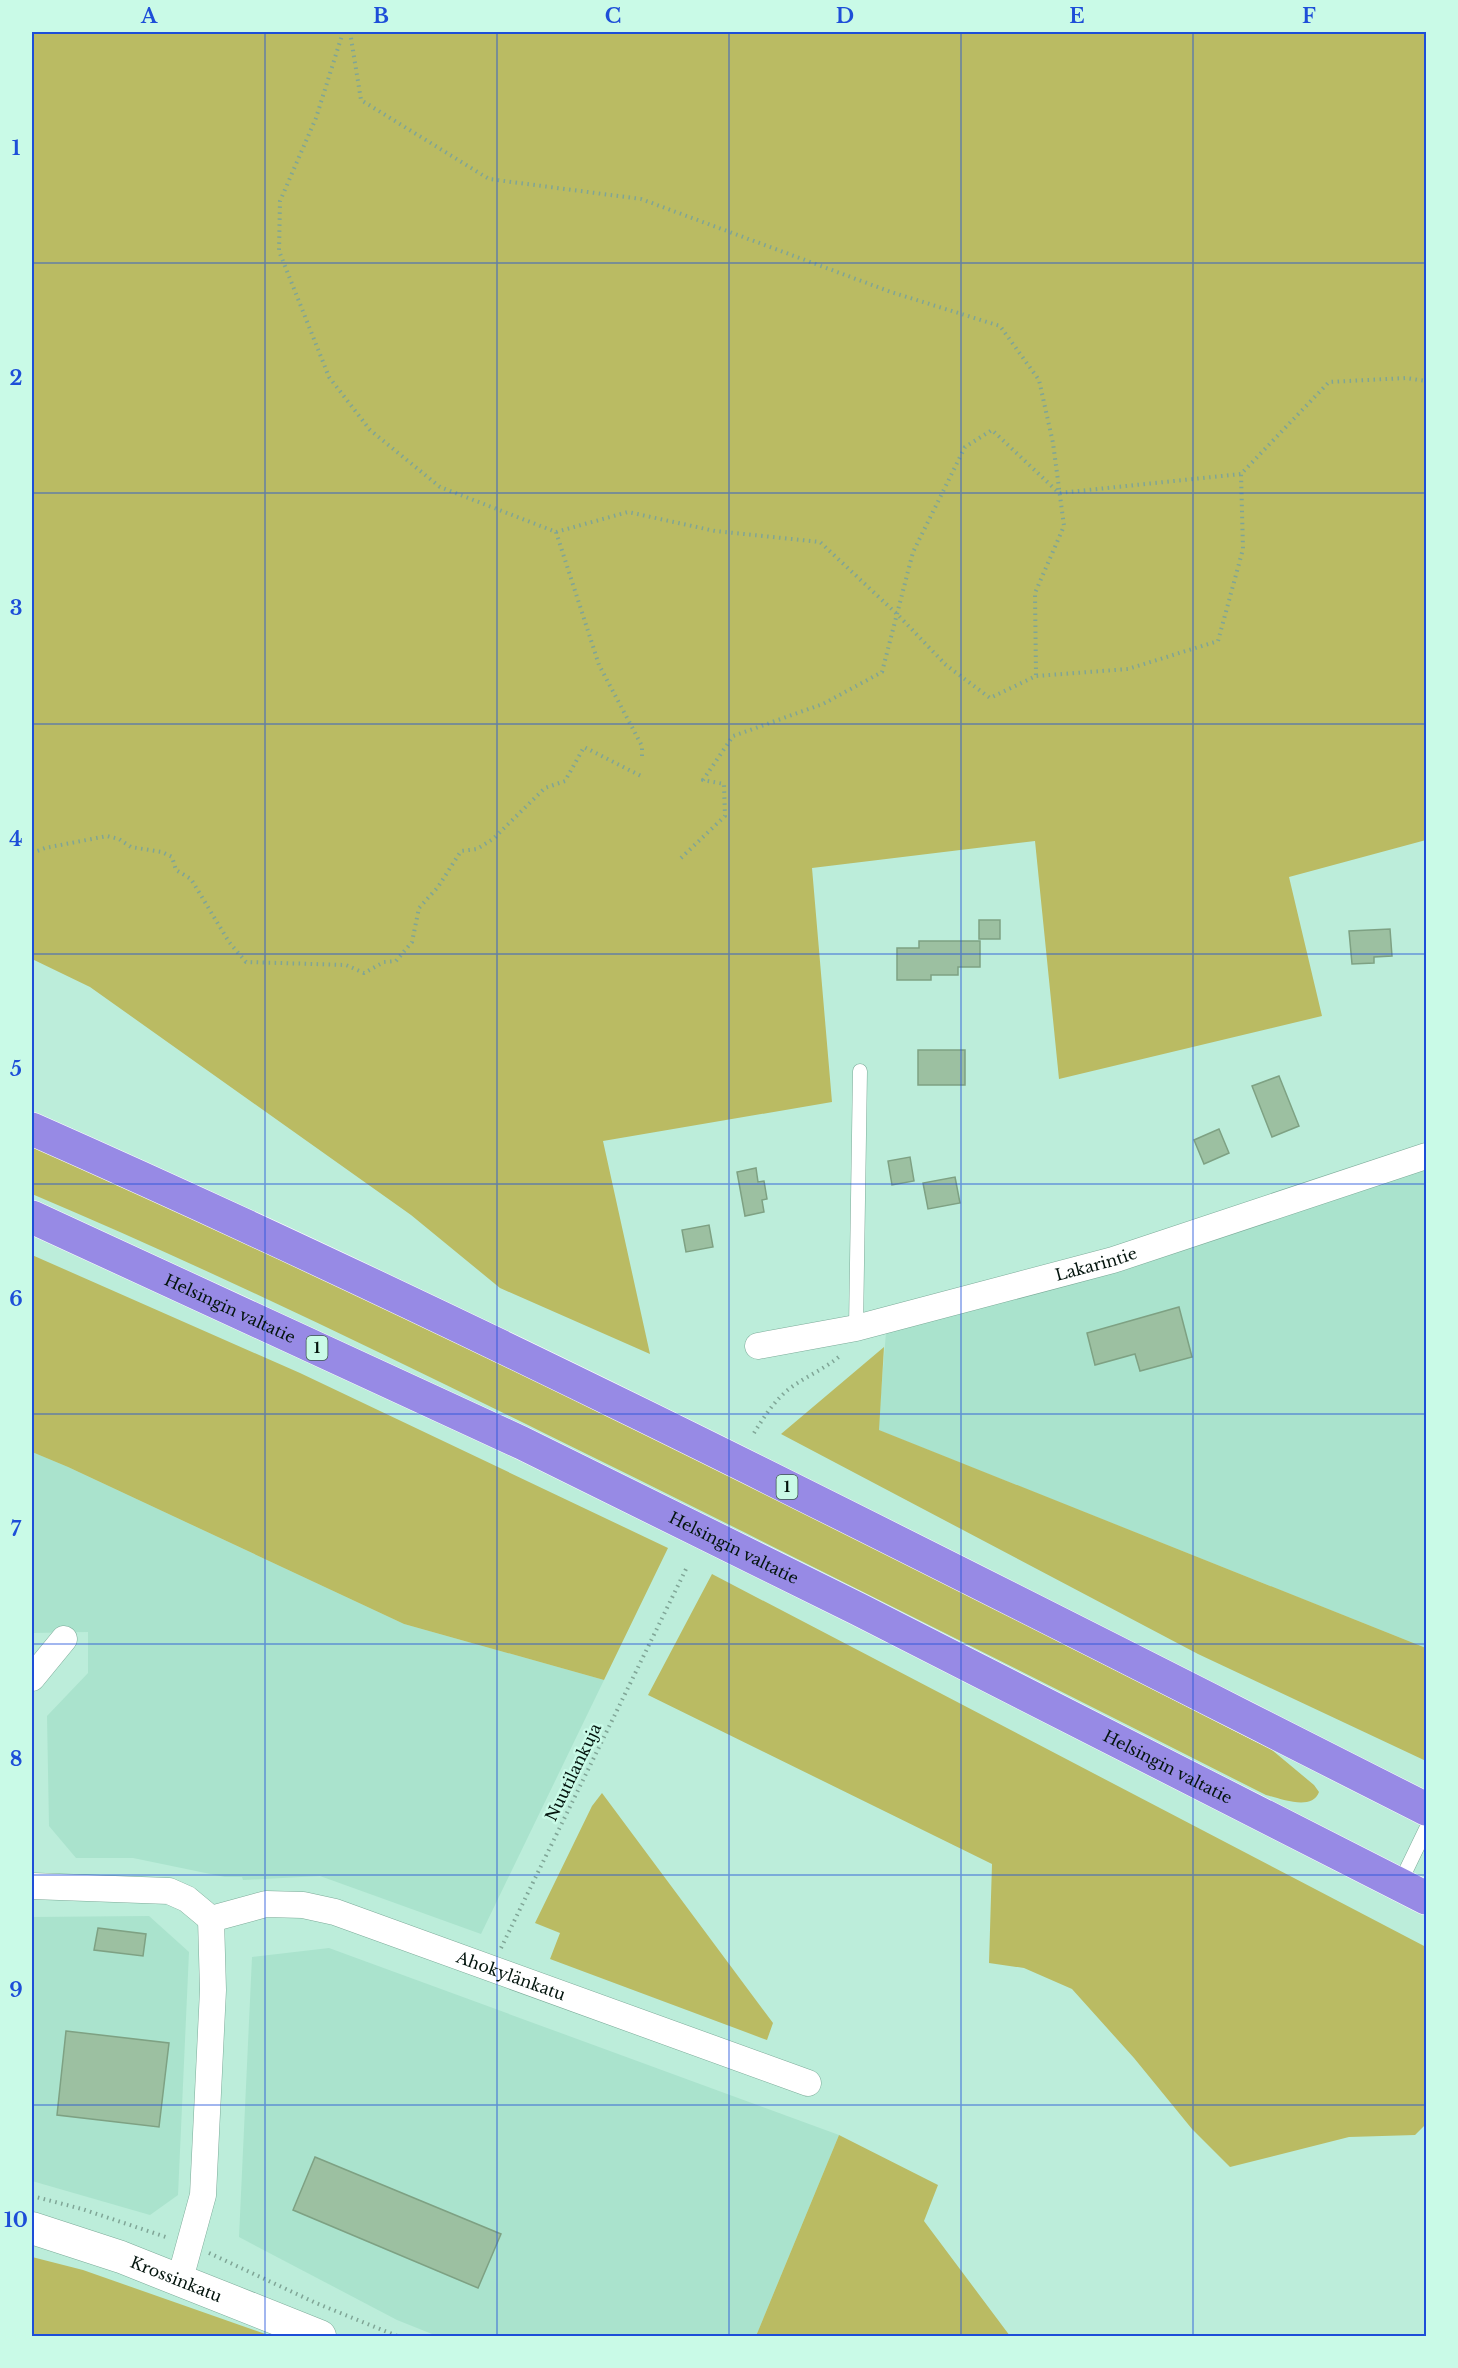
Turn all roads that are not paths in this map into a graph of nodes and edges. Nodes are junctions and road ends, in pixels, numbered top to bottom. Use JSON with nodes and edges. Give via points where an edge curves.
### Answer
{"nodes":[{"id":1,"x":860,"y":1071,"type":"dead end"},
{"id":2,"x":32,"y":1130,"type":"edge"},
{"id":3,"x":1426,"y":1156,"type":"edge"},
{"id":4,"x":32,"y":1217,"type":"edge"},
{"id":5,"x":856,"y":1328,"type":"junction"},
{"id":6,"x":758,"y":1346,"type":"dead end"},
{"id":7,"x":64,"y":1639,"type":"dead end"},
{"id":8,"x":32,"y":1678,"type":"edge"},
{"id":9,"x":1426,"y":1809,"type":"edge"},
{"id":10,"x":1426,"y":1829,"type":"edge"},
{"id":11,"x":32,"y":1886,"type":"edge"},
{"id":12,"x":1413,"y":1891,"type":"edge"},
{"id":13,"x":211,"y":1919,"type":"junction"},
{"id":14,"x":808,"y":2083,"type":"dead end"},
{"id":15,"x":32,"y":2229,"type":"edge"},
{"id":16,"x":180,"y":2279,"type":"junction"},
{"id":17,"x":320,"y":2337,"type":"edge"}],
"edges":[{"from":1,"to":5,"type":"lane"},
{"from":2,"to":9,"type":"highway","number":"1","via":[[554,1371]]},
{"from":3,"to":5,"type":"street","name":"Lakarintie","via":[[1113,1260]]},
{"from":4,"to":12,"type":"highway","name":"Helsingin valtatie","number":"1","via":[[533,1448]]},
{"from":5,"to":6,"type":"street","name":"Lakarintie"},
{"from":7,"to":8,"type":"street"},
{"from":10,"to":12,"type":"lane"},
{"from":11,"to":13,"type":"street","via":[[169,1891],[188,1899]]},
{"from":13,"to":14,"type":"street","name":"Ahokylänkatu","via":[[266,1904],[303,1905],[335,1912]]},
{"from":13,"to":16,"type":"street","via":[[213,1990],[203,2246]]},
{"from":15,"to":16,"type":"street","name":"Krossinkatu"},
{"from":16,"to":17,"type":"street","name":"Krossinkatu"}]}
